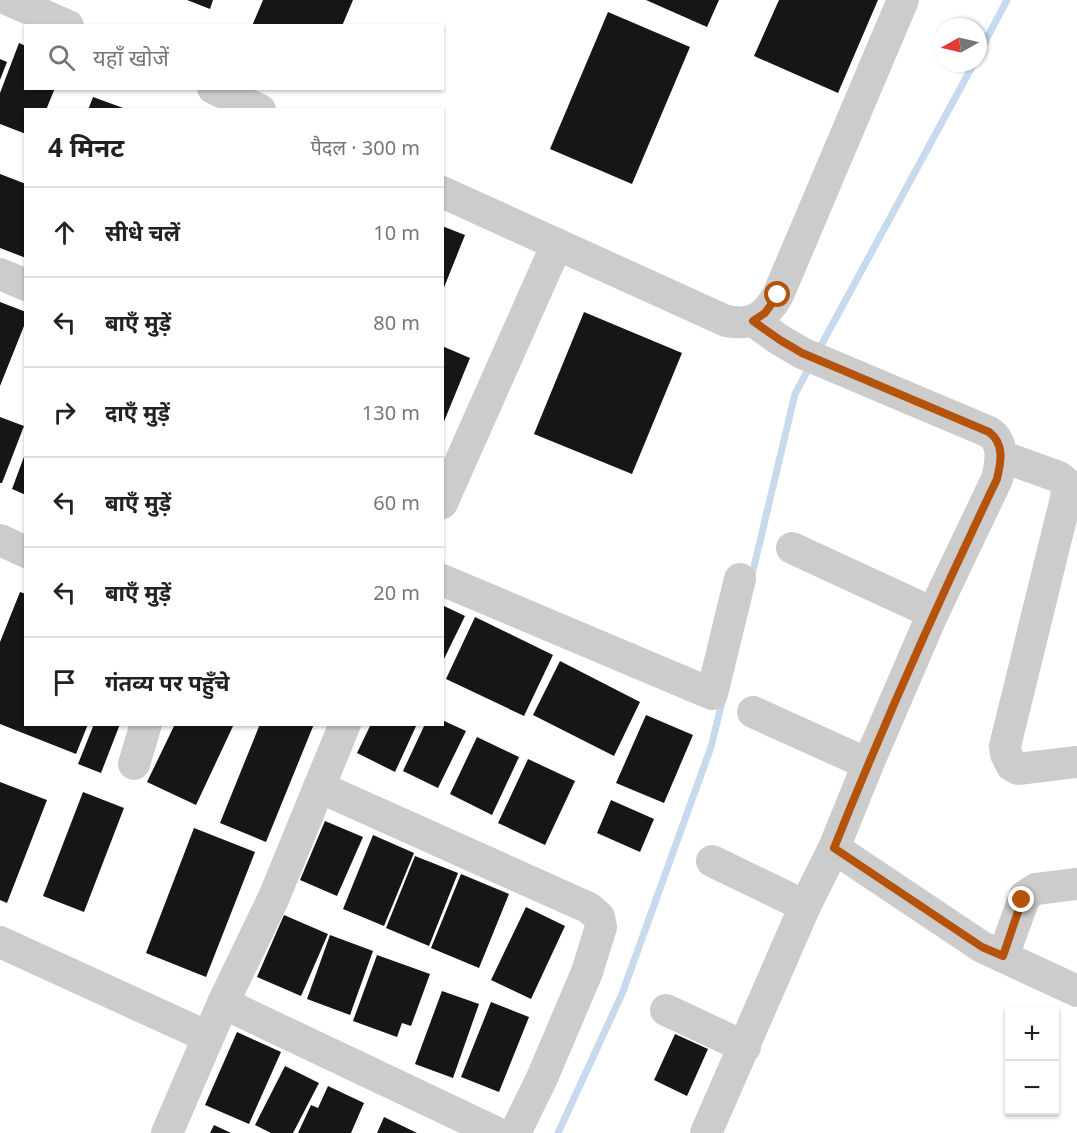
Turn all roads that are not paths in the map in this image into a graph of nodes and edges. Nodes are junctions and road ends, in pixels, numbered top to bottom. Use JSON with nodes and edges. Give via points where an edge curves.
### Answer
{"nodes":[{"id":1,"x":9,"y":0,"type":"edge"},
{"id":2,"x":903,"y":0,"type":"edge"},
{"id":3,"x":63,"y":24,"type":"edge"},
{"id":4,"x":217,"y":90,"type":"edge"},
{"id":5,"x":256,"y":108,"type":"edge"},
{"id":6,"x":444,"y":193,"type":"edge"},
{"id":7,"x":557,"y":244,"type":"junction"},
{"id":8,"x":0,"y":274,"type":"edge"},
{"id":9,"x":24,"y":284,"type":"edge"},
{"id":10,"x":753,"y":321,"type":"junction"},
{"id":11,"x":1001,"y":456,"type":"junction"},
{"id":12,"x":449,"y":470,"type":"edge"},
{"id":13,"x":1071,"y":481,"type":"edge"},
{"id":14,"x":444,"y":494,"type":"edge"},
{"id":15,"x":0,"y":540,"type":"edge"},
{"id":16,"x":792,"y":548,"type":"dead end"},
{"id":17,"x":24,"y":551,"type":"edge"},
{"id":18,"x":741,"y":579,"type":"dead end"},
{"id":19,"x":444,"y":581,"type":"edge"},
{"id":20,"x":933,"y":613,"type":"junction"},
{"id":21,"x":753,"y":712,"type":"dead end"},
{"id":22,"x":145,"y":726,"type":"edge"},
{"id":23,"x":344,"y":726,"type":"edge"},
{"id":24,"x":1077,"y":762,"type":"edge"},
{"id":25,"x":134,"y":764,"type":"dead end"},
{"id":26,"x":868,"y":764,"type":"junction"},
{"id":27,"x":319,"y":787,"type":"junction"},
{"id":28,"x":834,"y":848,"type":"junction"},
{"id":29,"x":712,"y":861,"type":"dead end"},
{"id":30,"x":1077,"y":884,"type":"edge"},
{"id":31,"x":805,"y":906,"type":"junction"},
{"id":32,"x":0,"y":942,"type":"edge"},
{"id":33,"x":1003,"y":956,"type":"junction"},
{"id":34,"x":1077,"y":991,"type":"edge"},
{"id":35,"x":223,"y":1004,"type":"junction"},
{"id":36,"x":666,"y":1010,"type":"dead end"},
{"id":37,"x":208,"y":1037,"type":"junction"},
{"id":38,"x":745,"y":1047,"type":"junction"},
{"id":39,"x":167,"y":1133,"type":"edge"},
{"id":40,"x":497,"y":1133,"type":"edge"},
{"id":41,"x":515,"y":1133,"type":"edge"},
{"id":42,"x":706,"y":1133,"type":"edge"}],
"edges":[{"from":1,"to":3,"type":"street"},
{"from":2,"to":10,"type":"street","via":[[778,295],[765,313]]},
{"from":4,"to":5,"type":"street"},
{"from":6,"to":7,"type":"street"},
{"from":7,"to":10,"type":"street","via":[[726,321]]},
{"from":7,"to":12,"type":"street"},
{"from":8,"to":9,"type":"street"},
{"from":10,"to":11,"type":"street","via":[[802,353],[989,432],[996,437]]},
{"from":11,"to":13,"type":"street"},
{"from":11,"to":20,"type":"street","via":[[997,479]]},
{"from":12,"to":14,"type":"street"},
{"from":13,"to":24,"type":"street","via":[[1005,746],[1011,766],[1018,769]]},
{"from":15,"to":17,"type":"street"},
{"from":16,"to":20,"type":"street"},
{"from":18,"to":19,"type":"street","via":[[712,694]]},
{"from":20,"to":26,"type":"street"},
{"from":21,"to":26,"type":"street"},
{"from":22,"to":25,"type":"street"},
{"from":23,"to":27,"type":"street"},
{"from":26,"to":28,"type":"street"},
{"from":27,"to":35,"type":"street","via":[[274,897]]},
{"from":27,"to":41,"type":"street","via":[[590,908],[599,917],[601,927],[587,972]]},
{"from":28,"to":31,"type":"street"},
{"from":28,"to":33,"type":"street","via":[[982,947]]},
{"from":29,"to":31,"type":"street"},
{"from":30,"to":33,"type":"street","via":[[1036,889],[1024,896]]},
{"from":31,"to":38,"type":"street"},
{"from":32,"to":37,"type":"street"},
{"from":33,"to":34,"type":"street"},
{"from":35,"to":37,"type":"street"},
{"from":35,"to":40,"type":"street"},
{"from":36,"to":38,"type":"street"},
{"from":37,"to":39,"type":"street"},
{"from":38,"to":42,"type":"street"}]}
